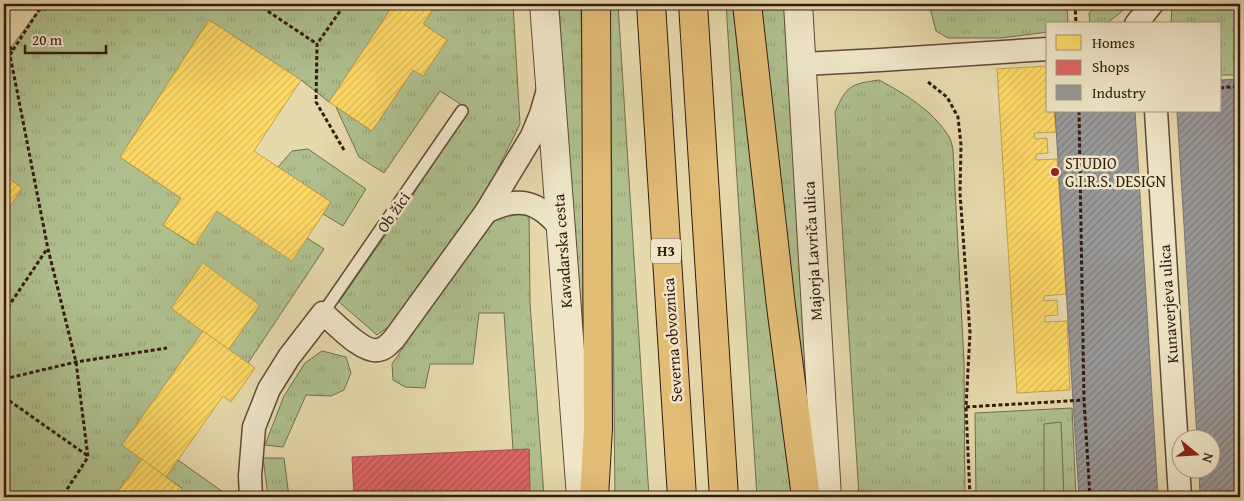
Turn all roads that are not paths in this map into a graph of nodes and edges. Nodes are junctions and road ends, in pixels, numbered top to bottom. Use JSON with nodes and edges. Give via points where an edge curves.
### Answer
{"nodes":[{"id":1,"x":544,"y":4,"type":"edge"},
{"id":2,"x":596,"y":4,"type":"edge"},
{"id":3,"x":651,"y":4,"type":"edge"},
{"id":4,"x":693,"y":4,"type":"edge"},
{"id":5,"x":747,"y":4,"type":"edge"},
{"id":6,"x":798,"y":4,"type":"edge"},
{"id":7,"x":1152,"y":4,"type":"edge"},
{"id":8,"x":1138,"y":22,"type":"edge"},
{"id":9,"x":1046,"y":48,"type":"edge"},
{"id":10,"x":803,"y":64,"type":"junction"},
{"id":11,"x":549,"y":87,"type":"junction"},
{"id":12,"x":462,"y":111,"type":"dead end"},
{"id":13,"x":1156,"y":112,"type":"edge"},
{"id":14,"x":486,"y":212,"type":"junction"},
{"id":15,"x":560,"y":228,"type":"junction"},
{"id":16,"x":323,"y":313,"type":"junction"},
{"id":17,"x":1190,"y":496,"type":"edge"},
{"id":18,"x":251,"y":497,"type":"edge"},
{"id":19,"x":581,"y":497,"type":"edge"},
{"id":20,"x":594,"y":497,"type":"edge"},
{"id":21,"x":682,"y":497,"type":"edge"},
{"id":22,"x":724,"y":497,"type":"edge"},
{"id":23,"x":806,"y":497,"type":"edge"},
{"id":24,"x":827,"y":497,"type":"edge"}],
"edges":[{"from":1,"to":11,"type":"street","name":"Kavadarska cesta"},
{"from":2,"to":20,"type":"highway","via":[[598,428]]},
{"from":3,"to":21,"type":"highway","name":"Severna obvoznica","number":"H3"},
{"from":4,"to":22,"type":"highway"},
{"from":5,"to":23,"type":"highway"},
{"from":6,"to":10,"type":"street","name":"Majorja Lavriča ulica"},
{"from":7,"to":8,"type":"street"},
{"from":9,"to":10,"type":"street"},
{"from":10,"to":24,"type":"street","name":"Majorja Lavriča ulica"},
{"from":11,"to":14,"type":"street","via":[[532,136]]},
{"from":11,"to":15,"type":"street","name":"Kavadarska cesta"},
{"from":12,"to":16,"type":"lane","name":"Ob žici"},
{"from":13,"to":17,"type":"street","name":"Kunaverjeva ulica"},
{"from":14,"to":15,"type":"street","via":[[511,202],[523,203],[550,214]]},
{"from":14,"to":16,"type":"street","via":[[387,346],[369,350]]},
{"from":15,"to":19,"type":"street","name":"Kavadarska cesta"},
{"from":16,"to":18,"type":"street","name":"Ob žici","via":[[268,389],[254,427]]}]}
